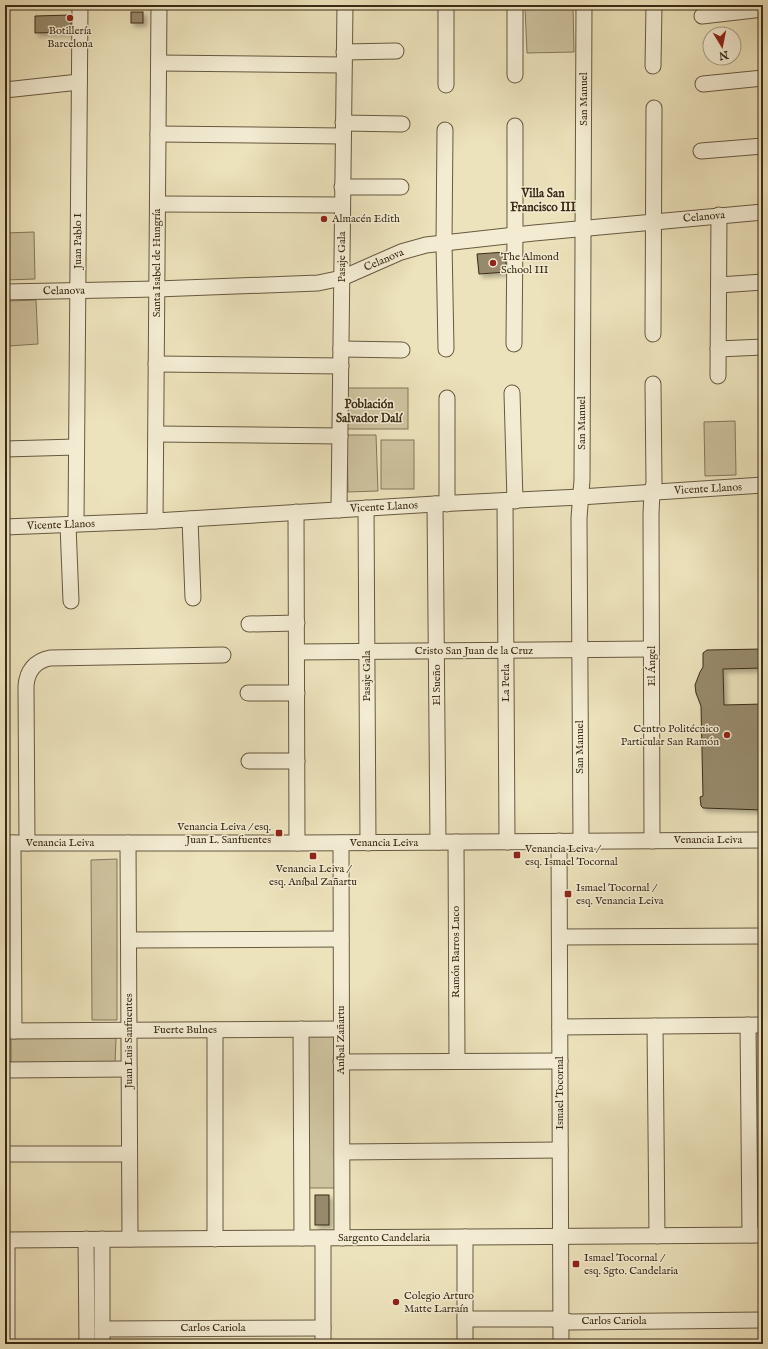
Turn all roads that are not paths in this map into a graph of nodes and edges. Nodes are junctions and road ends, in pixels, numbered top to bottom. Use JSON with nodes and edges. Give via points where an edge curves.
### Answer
{"nodes":[{"id":1,"x":80,"y":5,"type":"edge"},
{"id":2,"x":159,"y":5,"type":"edge"},
{"id":3,"x":345,"y":5,"type":"edge"},
{"id":4,"x":446,"y":5,"type":"edge"},
{"id":5,"x":515,"y":5,"type":"edge"},
{"id":6,"x":584,"y":5,"type":"edge"},
{"id":7,"x":654,"y":5,"type":"edge"},
{"id":8,"x":763,"y":9,"type":"edge"},
{"id":9,"x":702,"y":16,"type":"dead end"},
{"id":10,"x":396,"y":51,"type":"dead end"},
{"id":11,"x":344,"y":59,"type":"junction"},
{"id":12,"x":159,"y":63,"type":"junction"},
{"id":13,"x":654,"y":66,"type":"dead end"},
{"id":14,"x":515,"y":75,"type":"dead end"},
{"id":15,"x":763,"y":78,"type":"edge"},
{"id":16,"x":79,"y":82,"type":"junction"},
{"id":17,"x":704,"y":84,"type":"dead end"},
{"id":18,"x":446,"y":85,"type":"dead end"},
{"id":19,"x":5,"y":90,"type":"edge"},
{"id":20,"x":654,"y":108,"type":"dead end"},
{"id":21,"x":402,"y":124,"type":"dead end"},
{"id":22,"x":515,"y":126,"type":"dead end"},
{"id":23,"x":343,"y":130,"type":"junction"},
{"id":24,"x":445,"y":130,"type":"dead end"},
{"id":25,"x":158,"y":134,"type":"junction"},
{"id":26,"x":763,"y":146,"type":"edge"},
{"id":27,"x":701,"y":151,"type":"dead end"},
{"id":28,"x":342,"y":187,"type":"junction"},
{"id":29,"x":401,"y":187,"type":"dead end"},
{"id":30,"x":158,"y":204,"type":"junction"},
{"id":31,"x":342,"y":205,"type":"junction"},
{"id":32,"x":763,"y":212,"type":"edge"},
{"id":33,"x":719,"y":215,"type":"junction"},
{"id":34,"x":653,"y":221,"type":"junction"},
{"id":35,"x":583,"y":228,"type":"junction"},
{"id":36,"x":515,"y":234,"type":"junction"},
{"id":37,"x":444,"y":243,"type":"junction"},
{"id":38,"x":342,"y":278,"type":"junction"},
{"id":39,"x":763,"y":282,"type":"edge"},
{"id":40,"x":719,"y":285,"type":"junction"},
{"id":41,"x":157,"y":289,"type":"junction"},
{"id":42,"x":77,"y":291,"type":"junction"},
{"id":43,"x":5,"y":292,"type":"edge"},
{"id":44,"x":653,"y":334,"type":"dead end"},
{"id":45,"x":514,"y":344,"type":"dead end"},
{"id":46,"x":763,"y":347,"type":"edge"},
{"id":47,"x":341,"y":349,"type":"junction"},
{"id":48,"x":446,"y":349,"type":"dead end"},
{"id":49,"x":718,"y":349,"type":"junction"},
{"id":50,"x":402,"y":350,"type":"dead end"},
{"id":51,"x":156,"y":364,"type":"junction"},
{"id":52,"x":341,"y":366,"type":"junction"},
{"id":53,"x":718,"y":376,"type":"dead end"},
{"id":54,"x":653,"y":384,"type":"dead end"},
{"id":55,"x":512,"y":393,"type":"dead end"},
{"id":56,"x":447,"y":398,"type":"dead end"},
{"id":57,"x":156,"y":434,"type":"junction"},
{"id":58,"x":340,"y":436,"type":"junction"},
{"id":59,"x":76,"y":447,"type":"junction"},
{"id":60,"x":5,"y":449,"type":"edge"},
{"id":61,"x":763,"y":486,"type":"edge"},
{"id":62,"x":652,"y":492,"type":"junction"},
{"id":63,"x":580,"y":497,"type":"junction"},
{"id":64,"x":510,"y":501,"type":"junction"},
{"id":65,"x":441,"y":504,"type":"junction"},
{"id":66,"x":366,"y":508,"type":"junction"},
{"id":67,"x":339,"y":510,"type":"junction"},
{"id":68,"x":296,"y":512,"type":"junction"},
{"id":69,"x":190,"y":519,"type":"junction"},
{"id":70,"x":155,"y":521,"type":"junction"},
{"id":71,"x":72,"y":524,"type":"junction"},
{"id":72,"x":5,"y":527,"type":"edge"},
{"id":73,"x":192,"y":598,"type":"dead end"},
{"id":74,"x":72,"y":601,"type":"dead end"},
{"id":75,"x":297,"y":623,"type":"junction"},
{"id":76,"x":249,"y":624,"type":"dead end"},
{"id":77,"x":651,"y":649,"type":"junction"},
{"id":78,"x":506,"y":650,"type":"junction"},
{"id":79,"x":580,"y":650,"type":"junction"},
{"id":80,"x":366,"y":651,"type":"junction"},
{"id":81,"x":436,"y":651,"type":"junction"},
{"id":82,"x":297,"y":652,"type":"junction"},
{"id":83,"x":223,"y":655,"type":"dead end"},
{"id":84,"x":297,"y":693,"type":"junction"},
{"id":85,"x":248,"y":694,"type":"dead end"},
{"id":86,"x":249,"y":762,"type":"dead end"},
{"id":87,"x":297,"y":762,"type":"junction"},
{"id":88,"x":763,"y":840,"type":"edge"},
{"id":89,"x":580,"y":841,"type":"junction"},
{"id":90,"x":652,"y":841,"type":"junction"},
{"id":91,"x":438,"y":842,"type":"junction"},
{"id":92,"x":456,"y":842,"type":"junction"},
{"id":93,"x":507,"y":842,"type":"junction"},
{"id":94,"x":559,"y":842,"type":"junction"},
{"id":95,"x":15,"y":843,"type":"edge"},
{"id":96,"x":128,"y":843,"type":"junction"},
{"id":97,"x":297,"y":843,"type":"junction"},
{"id":98,"x":341,"y":843,"type":"junction"},
{"id":99,"x":368,"y":843,"type":"junction"},
{"id":100,"x":763,"y":936,"type":"edge"},
{"id":101,"x":560,"y":938,"type":"junction"},
{"id":102,"x":341,"y":939,"type":"junction"},
{"id":103,"x":9,"y":940,"type":"edge"},
{"id":104,"x":129,"y":940,"type":"junction"},
{"id":105,"x":756,"y":1025,"type":"edge"},
{"id":106,"x":655,"y":1026,"type":"junction"},
{"id":107,"x":560,"y":1027,"type":"junction"},
{"id":108,"x":301,"y":1029,"type":"junction"},
{"id":109,"x":341,"y":1029,"type":"junction"},
{"id":110,"x":129,"y":1030,"type":"junction"},
{"id":111,"x":215,"y":1030,"type":"junction"},
{"id":112,"x":10,"y":1031,"type":"edge"},
{"id":113,"x":457,"y":1061,"type":"junction"},
{"id":114,"x":560,"y":1061,"type":"junction"},
{"id":115,"x":341,"y":1062,"type":"junction"},
{"id":116,"x":129,"y":1069,"type":"junction"},
{"id":117,"x":5,"y":1070,"type":"edge"},
{"id":118,"x":756,"y":1149,"type":"edge"},
{"id":119,"x":560,"y":1150,"type":"junction"},
{"id":120,"x":342,"y":1152,"type":"junction"},
{"id":121,"x":5,"y":1154,"type":"edge"},
{"id":122,"x":130,"y":1154,"type":"junction"},
{"id":123,"x":757,"y":1235,"type":"edge"},
{"id":124,"x":657,"y":1236,"type":"junction"},
{"id":125,"x":464,"y":1237,"type":"junction"},
{"id":126,"x":561,"y":1237,"type":"junction"},
{"id":127,"x":302,"y":1238,"type":"junction"},
{"id":128,"x":323,"y":1238,"type":"junction"},
{"id":129,"x":342,"y":1238,"type":"junction"},
{"id":130,"x":86,"y":1239,"type":"junction"},
{"id":131,"x":102,"y":1239,"type":"junction"},
{"id":132,"x":130,"y":1239,"type":"junction"},
{"id":133,"x":215,"y":1239,"type":"junction"},
{"id":134,"x":6,"y":1240,"type":"edge"},
{"id":135,"x":465,"y":1319,"type":"junction"},
{"id":136,"x":561,"y":1320,"type":"junction"},
{"id":137,"x":763,"y":1320,"type":"edge"},
{"id":138,"x":323,"y":1323,"type":"junction"},
{"id":139,"x":102,"y":1331,"type":"edge"},
{"id":140,"x":7,"y":1344,"type":"edge"},
{"id":141,"x":87,"y":1344,"type":"edge"},
{"id":142,"x":323,"y":1344,"type":"edge"},
{"id":143,"x":465,"y":1344,"type":"edge"},
{"id":144,"x":561,"y":1344,"type":"edge"}],
"edges":[{"from":1,"to":16,"type":"street","name":"Juan Pablo I"},
{"from":2,"to":12,"type":"street","name":"Santa Isabel de Hungría"},
{"from":3,"to":11,"type":"street","name":"Pasaje Gala"},
{"from":4,"to":18,"type":"street"},
{"from":5,"to":14,"type":"street"},
{"from":6,"to":35,"type":"street","name":"San Manuel"},
{"from":7,"to":13,"type":"street"},
{"from":8,"to":9,"type":"street"},
{"from":10,"to":11,"type":"street"},
{"from":11,"to":12,"type":"street"},
{"from":11,"to":23,"type":"street","name":"Pasaje Gala"},
{"from":12,"to":25,"type":"street","name":"Santa Isabel de Hungría"},
{"from":15,"to":17,"type":"street"},
{"from":16,"to":19,"type":"street"},
{"from":16,"to":42,"type":"street","name":"Juan Pablo I"},
{"from":20,"to":34,"type":"street"},
{"from":21,"to":23,"type":"street"},
{"from":22,"to":36,"type":"street"},
{"from":23,"to":25,"type":"street"},
{"from":23,"to":28,"type":"street","name":"Pasaje Gala"},
{"from":24,"to":37,"type":"street"},
{"from":25,"to":30,"type":"street","name":"Santa Isabel de Hungría"},
{"from":26,"to":27,"type":"street"},
{"from":28,"to":29,"type":"street"},
{"from":28,"to":31,"type":"street","name":"Pasaje Gala"},
{"from":30,"to":31,"type":"street"},
{"from":30,"to":41,"type":"street","name":"Santa Isabel de Hungría"},
{"from":31,"to":38,"type":"street","name":"Pasaje Gala"},
{"from":32,"to":33,"type":"street","name":"Celanova"},
{"from":33,"to":34,"type":"street","name":"Celanova"},
{"from":33,"to":40,"type":"street"},
{"from":34,"to":35,"type":"street","name":"Celanova"},
{"from":34,"to":44,"type":"street"},
{"from":35,"to":36,"type":"street","name":"Celanova"},
{"from":35,"to":63,"type":"street","name":"San Manuel"},
{"from":36,"to":37,"type":"street","name":"Celanova"},
{"from":36,"to":45,"type":"street"},
{"from":37,"to":38,"type":"street","name":"Celanova","via":[[401,252]]},
{"from":37,"to":48,"type":"street"},
{"from":38,"to":41,"type":"street","name":"Celanova","via":[[318,283]]},
{"from":38,"to":47,"type":"street","name":"Pasaje Gala"},
{"from":39,"to":40,"type":"street"},
{"from":40,"to":49,"type":"street"},
{"from":41,"to":42,"type":"street","name":"Celanova"},
{"from":41,"to":51,"type":"street","name":"Santa Isabel de Hungría"},
{"from":42,"to":43,"type":"street","name":"Celanova"},
{"from":42,"to":59,"type":"street","name":"Juan Pablo I"},
{"from":46,"to":49,"type":"street"},
{"from":47,"to":50,"type":"street"},
{"from":47,"to":52,"type":"street","name":"Pasaje Gala"},
{"from":49,"to":53,"type":"street"},
{"from":51,"to":52,"type":"street"},
{"from":51,"to":57,"type":"street","name":"Santa Isabel de Hungría"},
{"from":52,"to":58,"type":"street","name":"Pasaje Gala"},
{"from":54,"to":62,"type":"street","name":"El Ángel"},
{"from":55,"to":64,"type":"street","name":"La Perla"},
{"from":56,"to":65,"type":"street","name":"El Sueño"},
{"from":57,"to":58,"type":"street"},
{"from":57,"to":70,"type":"street","name":"Santa Isabel de Hungría"},
{"from":58,"to":67,"type":"street","name":"Pasaje Gala"},
{"from":59,"to":60,"type":"street"},
{"from":59,"to":71,"type":"street","name":"Juan Pablo I"},
{"from":61,"to":62,"type":"street","name":"Vicente Llanos"},
{"from":62,"to":63,"type":"street","name":"Vicente Llanos"},
{"from":62,"to":77,"type":"street","name":"El Ángel"},
{"from":63,"to":64,"type":"street","name":"Vicente Llanos"},
{"from":63,"to":79,"type":"street","name":"San Manuel"},
{"from":64,"to":65,"type":"street","name":"Vicente Llanos"},
{"from":64,"to":78,"type":"street","name":"La Perla"},
{"from":65,"to":66,"type":"street","name":"Vicente Llanos"},
{"from":65,"to":81,"type":"street","name":"El Sueño"},
{"from":66,"to":67,"type":"street","name":"Vicente Llanos"},
{"from":66,"to":80,"type":"street","name":"Pasaje Gala"},
{"from":67,"to":68,"type":"street","name":"Vicente Llanos"},
{"from":68,"to":69,"type":"street","name":"Vicente Llanos"},
{"from":68,"to":75,"type":"street"},
{"from":69,"to":70,"type":"street","name":"Vicente Llanos"},
{"from":69,"to":73,"type":"street"},
{"from":70,"to":71,"type":"street","name":"Vicente Llanos"},
{"from":71,"to":72,"type":"street","name":"Vicente Llanos"},
{"from":71,"to":74,"type":"street","name":"Juan Pablo I"},
{"from":75,"to":76,"type":"street"},
{"from":75,"to":82,"type":"street"},
{"from":77,"to":79,"type":"street","name":"Cristo San Juan de la Cruz"},
{"from":77,"to":90,"type":"street","name":"El Ángel"},
{"from":78,"to":79,"type":"street","name":"Cristo San Juan de la Cruz"},
{"from":78,"to":81,"type":"street","name":"Cristo San Juan de la Cruz"},
{"from":78,"to":93,"type":"street","name":"La Perla"},
{"from":79,"to":89,"type":"street","name":"San Manuel"},
{"from":80,"to":81,"type":"street","name":"Cristo San Juan de la Cruz"},
{"from":80,"to":82,"type":"street","name":"Cristo San Juan de la Cruz"},
{"from":80,"to":99,"type":"street","name":"Pasaje Gala"},
{"from":81,"to":91,"type":"street","name":"El Sueño"},
{"from":82,"to":84,"type":"street"},
{"from":83,"to":95,"type":"street","via":[[50,658],[36,664],[28,674],[26,686]]},
{"from":84,"to":85,"type":"street"},
{"from":84,"to":87,"type":"street"},
{"from":86,"to":87,"type":"street"},
{"from":87,"to":97,"type":"street"},
{"from":88,"to":90,"type":"street","name":"Venancia Leiva"},
{"from":89,"to":90,"type":"street","name":"Venancia Leiva"},
{"from":89,"to":94,"type":"street","name":"Venancia Leiva"},
{"from":91,"to":92,"type":"street","name":"Venancia Leiva"},
{"from":91,"to":99,"type":"street","name":"Venancia Leiva"},
{"from":92,"to":93,"type":"street","name":"Venancia Leiva"},
{"from":92,"to":113,"type":"street","name":"Ramón Barros Luco"},
{"from":93,"to":94,"type":"street","name":"Venancia Leiva"},
{"from":94,"to":101,"type":"street","name":"Ismael Tocornal"},
{"from":95,"to":96,"type":"street","name":"Venancia Leiva"},
{"from":95,"to":103,"type":"street"},
{"from":96,"to":97,"type":"street","name":"Venancia Leiva"},
{"from":96,"to":104,"type":"street","name":"Juan Luis Sanfuentes"},
{"from":97,"to":98,"type":"street","name":"Venancia Leiva"},
{"from":98,"to":99,"type":"street","name":"Venancia Leiva"},
{"from":98,"to":102,"type":"street","name":"Aníbal Zañartu"},
{"from":100,"to":101,"type":"street"},
{"from":101,"to":107,"type":"street","name":"Ismael Tocornal"},
{"from":102,"to":104,"type":"street"},
{"from":102,"to":109,"type":"street","name":"Aníbal Zañartu"},
{"from":103,"to":112,"type":"street"},
{"from":104,"to":110,"type":"street","name":"Juan Luis Sanfuentes"},
{"from":105,"to":106,"type":"street"},
{"from":105,"to":118,"type":"street"},
{"from":106,"to":107,"type":"street"},
{"from":106,"to":124,"type":"street"},
{"from":107,"to":114,"type":"street","name":"Ismael Tocornal"},
{"from":108,"to":109,"type":"street","name":"Fuerte Bulnes"},
{"from":108,"to":111,"type":"street","name":"Fuerte Bulnes"},
{"from":108,"to":127,"type":"street"},
{"from":109,"to":115,"type":"street","name":"Aníbal Zañartu"},
{"from":110,"to":111,"type":"street","name":"Fuerte Bulnes"},
{"from":110,"to":112,"type":"street","name":"Fuerte Bulnes"},
{"from":110,"to":116,"type":"street","name":"Juan Luis Sanfuentes"},
{"from":111,"to":133,"type":"street"},
{"from":113,"to":114,"type":"street"},
{"from":113,"to":115,"type":"street"},
{"from":114,"to":119,"type":"street","name":"Ismael Tocornal"},
{"from":115,"to":120,"type":"street","name":"Aníbal Zañartu"},
{"from":116,"to":117,"type":"street"},
{"from":116,"to":122,"type":"street","name":"Juan Luis Sanfuentes"},
{"from":118,"to":123,"type":"street"},
{"from":119,"to":120,"type":"street"},
{"from":119,"to":126,"type":"street","name":"Ismael Tocornal"},
{"from":120,"to":129,"type":"street","name":"Aníbal Zañartu"},
{"from":121,"to":122,"type":"street"},
{"from":122,"to":132,"type":"street","name":"Juan Luis Sanfuentes"},
{"from":123,"to":124,"type":"street","name":"Sargento Candelaria"},
{"from":124,"to":126,"type":"street","name":"Sargento Candelaria"},
{"from":125,"to":126,"type":"street","name":"Sargento Candelaria"},
{"from":125,"to":129,"type":"street","name":"Sargento Candelaria"},
{"from":125,"to":135,"type":"street"},
{"from":126,"to":136,"type":"street","name":"Ismael Tocornal"},
{"from":127,"to":128,"type":"street","name":"Sargento Candelaria"},
{"from":127,"to":133,"type":"street","name":"Sargento Candelaria"},
{"from":128,"to":129,"type":"street","name":"Sargento Candelaria"},
{"from":128,"to":138,"type":"street"},
{"from":130,"to":131,"type":"street","name":"Sargento Candelaria"},
{"from":130,"to":134,"type":"street","name":"Sargento Candelaria"},
{"from":130,"to":141,"type":"street"},
{"from":131,"to":132,"type":"street","name":"Sargento Candelaria"},
{"from":131,"to":139,"type":"street"},
{"from":132,"to":133,"type":"street","name":"Sargento Candelaria"},
{"from":134,"to":140,"type":"street"},
{"from":135,"to":136,"type":"street","name":"Carlos Cariola"},
{"from":135,"to":143,"type":"street"},
{"from":136,"to":137,"type":"street","name":"Carlos Cariola"},
{"from":136,"to":144,"type":"street","name":"Ismael Tocornal"},
{"from":138,"to":139,"type":"street","name":"Carlos Cariola"},
{"from":138,"to":142,"type":"street"}]}
